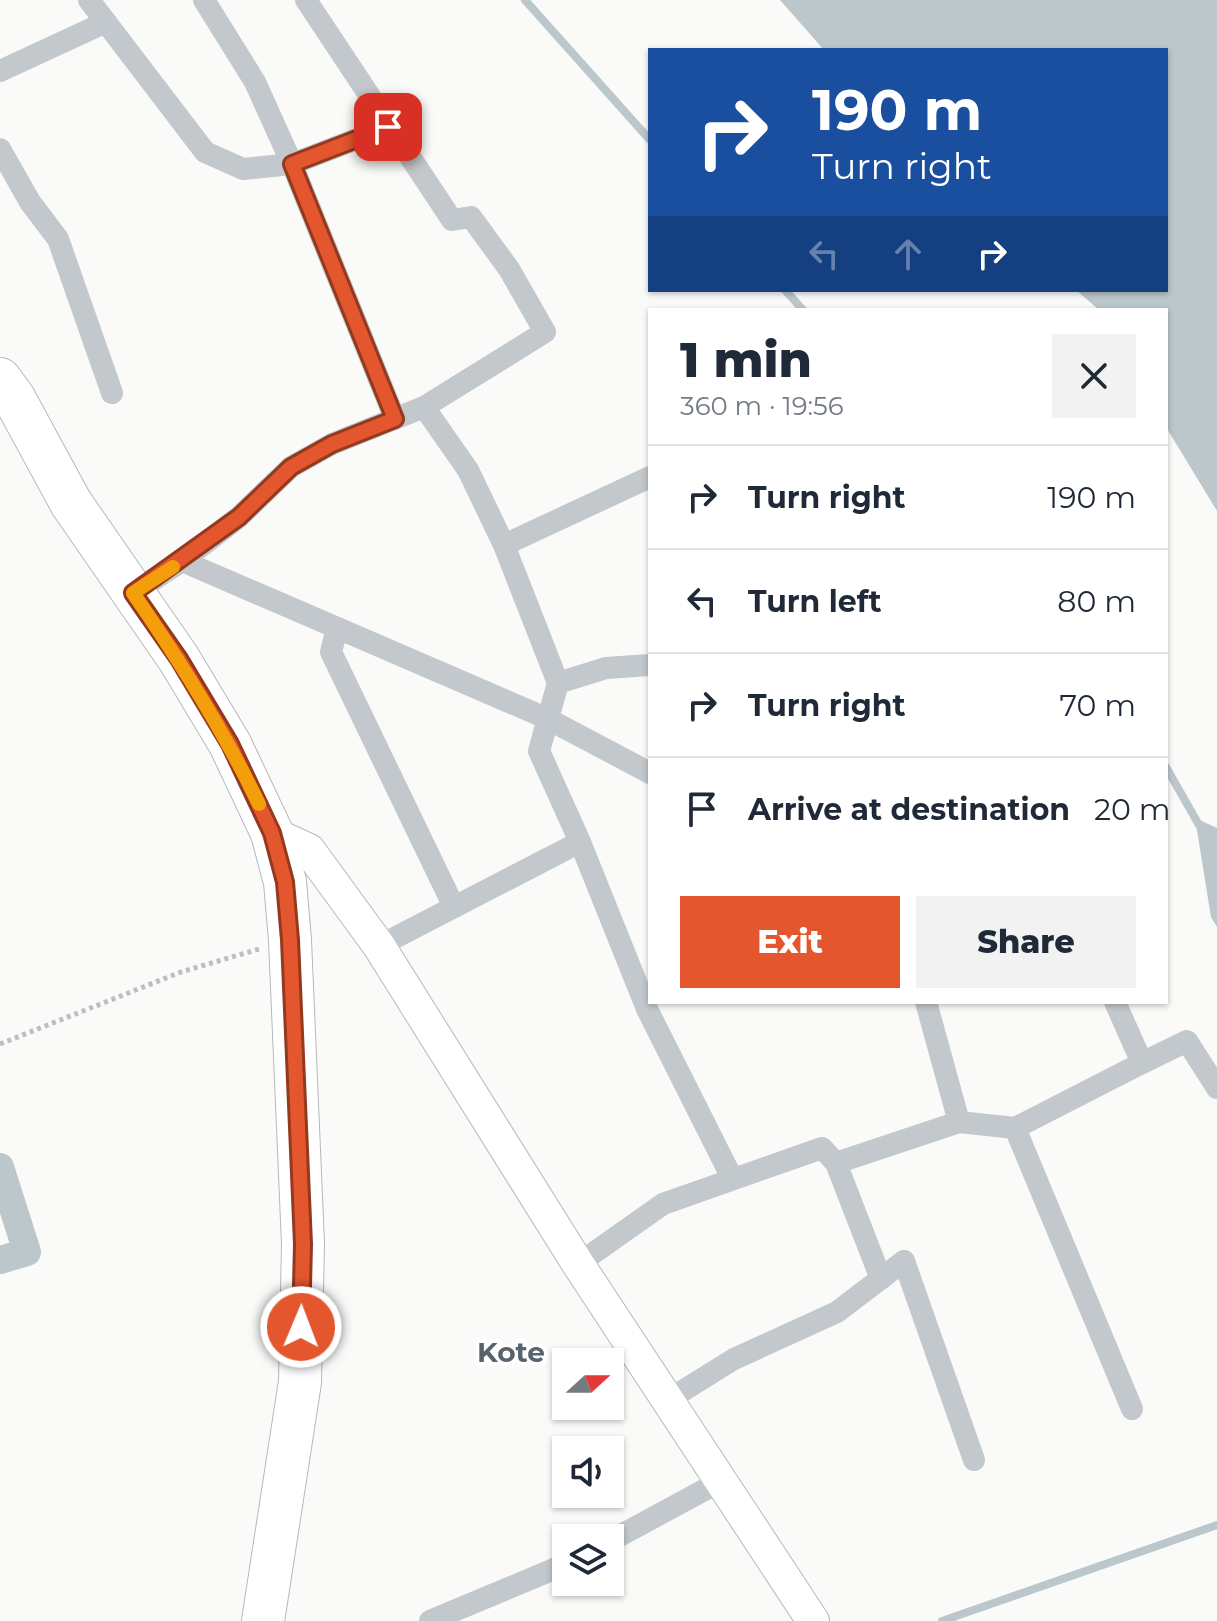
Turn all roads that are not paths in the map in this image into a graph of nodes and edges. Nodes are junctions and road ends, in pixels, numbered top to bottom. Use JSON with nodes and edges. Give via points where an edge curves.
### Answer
{"nodes":[{"id":1,"x":89,"y":0,"type":"edge"},
{"id":2,"x":204,"y":0,"type":"edge"},
{"id":3,"x":306,"y":0,"type":"edge"},
{"id":4,"x":106,"y":22,"type":"junction"},
{"id":5,"x":0,"y":71,"type":"edge"},
{"id":6,"x":388,"y":127,"type":"junction"},
{"id":7,"x":0,"y":149,"type":"edge"},
{"id":8,"x":292,"y":164,"type":"junction"},
{"id":9,"x":0,"y":379,"type":"edge"},
{"id":10,"x":112,"y":393,"type":"dead end"},
{"id":11,"x":424,"y":407,"type":"junction"},
{"id":12,"x":395,"y":419,"type":"junction"},
{"id":13,"x":0,"y":427,"type":"edge"},
{"id":14,"x":648,"y":478,"type":"edge"},
{"id":15,"x":71,"y":503,"type":"junction"},
{"id":16,"x":504,"y":545,"type":"junction"},
{"id":17,"x":182,"y":561,"type":"junction"},
{"id":18,"x":133,"y":593,"type":"junction"},
{"id":19,"x":337,"y":628,"type":"junction"},
{"id":20,"x":648,"y":665,"type":"edge"},
{"id":21,"x":558,"y":683,"type":"junction"},
{"id":22,"x":546,"y":718,"type":"junction"},
{"id":23,"x":648,"y":772,"type":"edge"},
{"id":24,"x":272,"y":833,"type":"junction"},
{"id":25,"x":580,"y":842,"type":"junction"},
{"id":26,"x":454,"y":907,"type":"junction"},
{"id":27,"x":379,"y":946,"type":"junction"},
{"id":28,"x":927,"y":1004,"type":"edge"},
{"id":29,"x":1116,"y":1004,"type":"edge"},
{"id":30,"x":1142,"y":1063,"type":"junction"},
{"id":31,"x":1217,"y":1088,"type":"edge"},
{"id":32,"x":959,"y":1122,"type":"junction"},
{"id":33,"x":1015,"y":1128,"type":"junction"},
{"id":34,"x":836,"y":1163,"type":"junction"},
{"id":35,"x":732,"y":1178,"type":"junction"},
{"id":36,"x":578,"y":1264,"type":"junction"},
{"id":37,"x":881,"y":1279,"type":"junction"},
{"id":38,"x":668,"y":1400,"type":"junction"},
{"id":39,"x":1132,"y":1409,"type":"dead end"},
{"id":40,"x":974,"y":1460,"type":"dead end"},
{"id":41,"x":721,"y":1481,"type":"junction"},
{"id":42,"x":624,"y":1533,"type":"edge"},
{"id":43,"x":552,"y":1570,"type":"edge"},
{"id":44,"x":263,"y":1621,"type":"edge"},
{"id":45,"x":430,"y":1621,"type":"edge"},
{"id":46,"x":813,"y":1621,"type":"edge"}],
"edges":[{"from":1,"to":4,"type":"street"},
{"from":2,"to":8,"type":"street","via":[[255,82]]},
{"from":3,"to":6,"type":"street"},
{"from":4,"to":5,"type":"street"},
{"from":4,"to":8,"type":"street","via":[[205,152],[243,169]]},
{"from":6,"to":8,"type":"street"},
{"from":6,"to":11,"type":"street","via":[[452,220],[471,217],[545,332]]},
{"from":7,"to":10,"type":"street","via":[[58,239]]},
{"from":8,"to":12,"type":"street"},
{"from":9,"to":15,"type":"highway"},
{"from":11,"to":12,"type":"street"},
{"from":11,"to":16,"type":"street","via":[[468,470]]},
{"from":12,"to":17,"type":"street","via":[[291,467]]},
{"from":13,"to":15,"type":"highway"},
{"from":14,"to":16,"type":"street"},
{"from":15,"to":18,"type":"highway"},
{"from":16,"to":21,"type":"street"},
{"from":17,"to":18,"type":"street"},
{"from":17,"to":19,"type":"street"},
{"from":18,"to":24,"type":"highway","via":[[230,744]]},
{"from":19,"to":22,"type":"street"},
{"from":19,"to":26,"type":"street","via":[[331,652]]},
{"from":20,"to":21,"type":"street","via":[[606,668]]},
{"from":21,"to":22,"type":"street"},
{"from":22,"to":23,"type":"street"},
{"from":22,"to":25,"type":"street","via":[[539,751]]},
{"from":24,"to":27,"type":"street","via":[[309,850]]},
{"from":24,"to":44,"type":"highway","via":[[285,882],[290,940],[303,1244],[300,1382]]},
{"from":25,"to":26,"type":"street"},
{"from":25,"to":35,"type":"street","via":[[647,1009]]},
{"from":26,"to":27,"type":"street"},
{"from":27,"to":36,"type":"street"},
{"from":28,"to":32,"type":"street"},
{"from":29,"to":30,"type":"street"},
{"from":30,"to":31,"type":"street","via":[[1187,1041]]},
{"from":30,"to":33,"type":"street"},
{"from":32,"to":33,"type":"street"},
{"from":32,"to":34,"type":"street"},
{"from":33,"to":39,"type":"street"},
{"from":34,"to":35,"type":"street","via":[[822,1148]]},
{"from":34,"to":37,"type":"street"},
{"from":35,"to":36,"type":"street","via":[[663,1204]]},
{"from":36,"to":38,"type":"street"},
{"from":37,"to":38,"type":"street","via":[[837,1312],[734,1359]]},
{"from":37,"to":40,"type":"street","via":[[904,1261]]},
{"from":38,"to":41,"type":"street"},
{"from":41,"to":42,"type":"street"},
{"from":41,"to":46,"type":"street"},
{"from":43,"to":45,"type":"street"}]}
